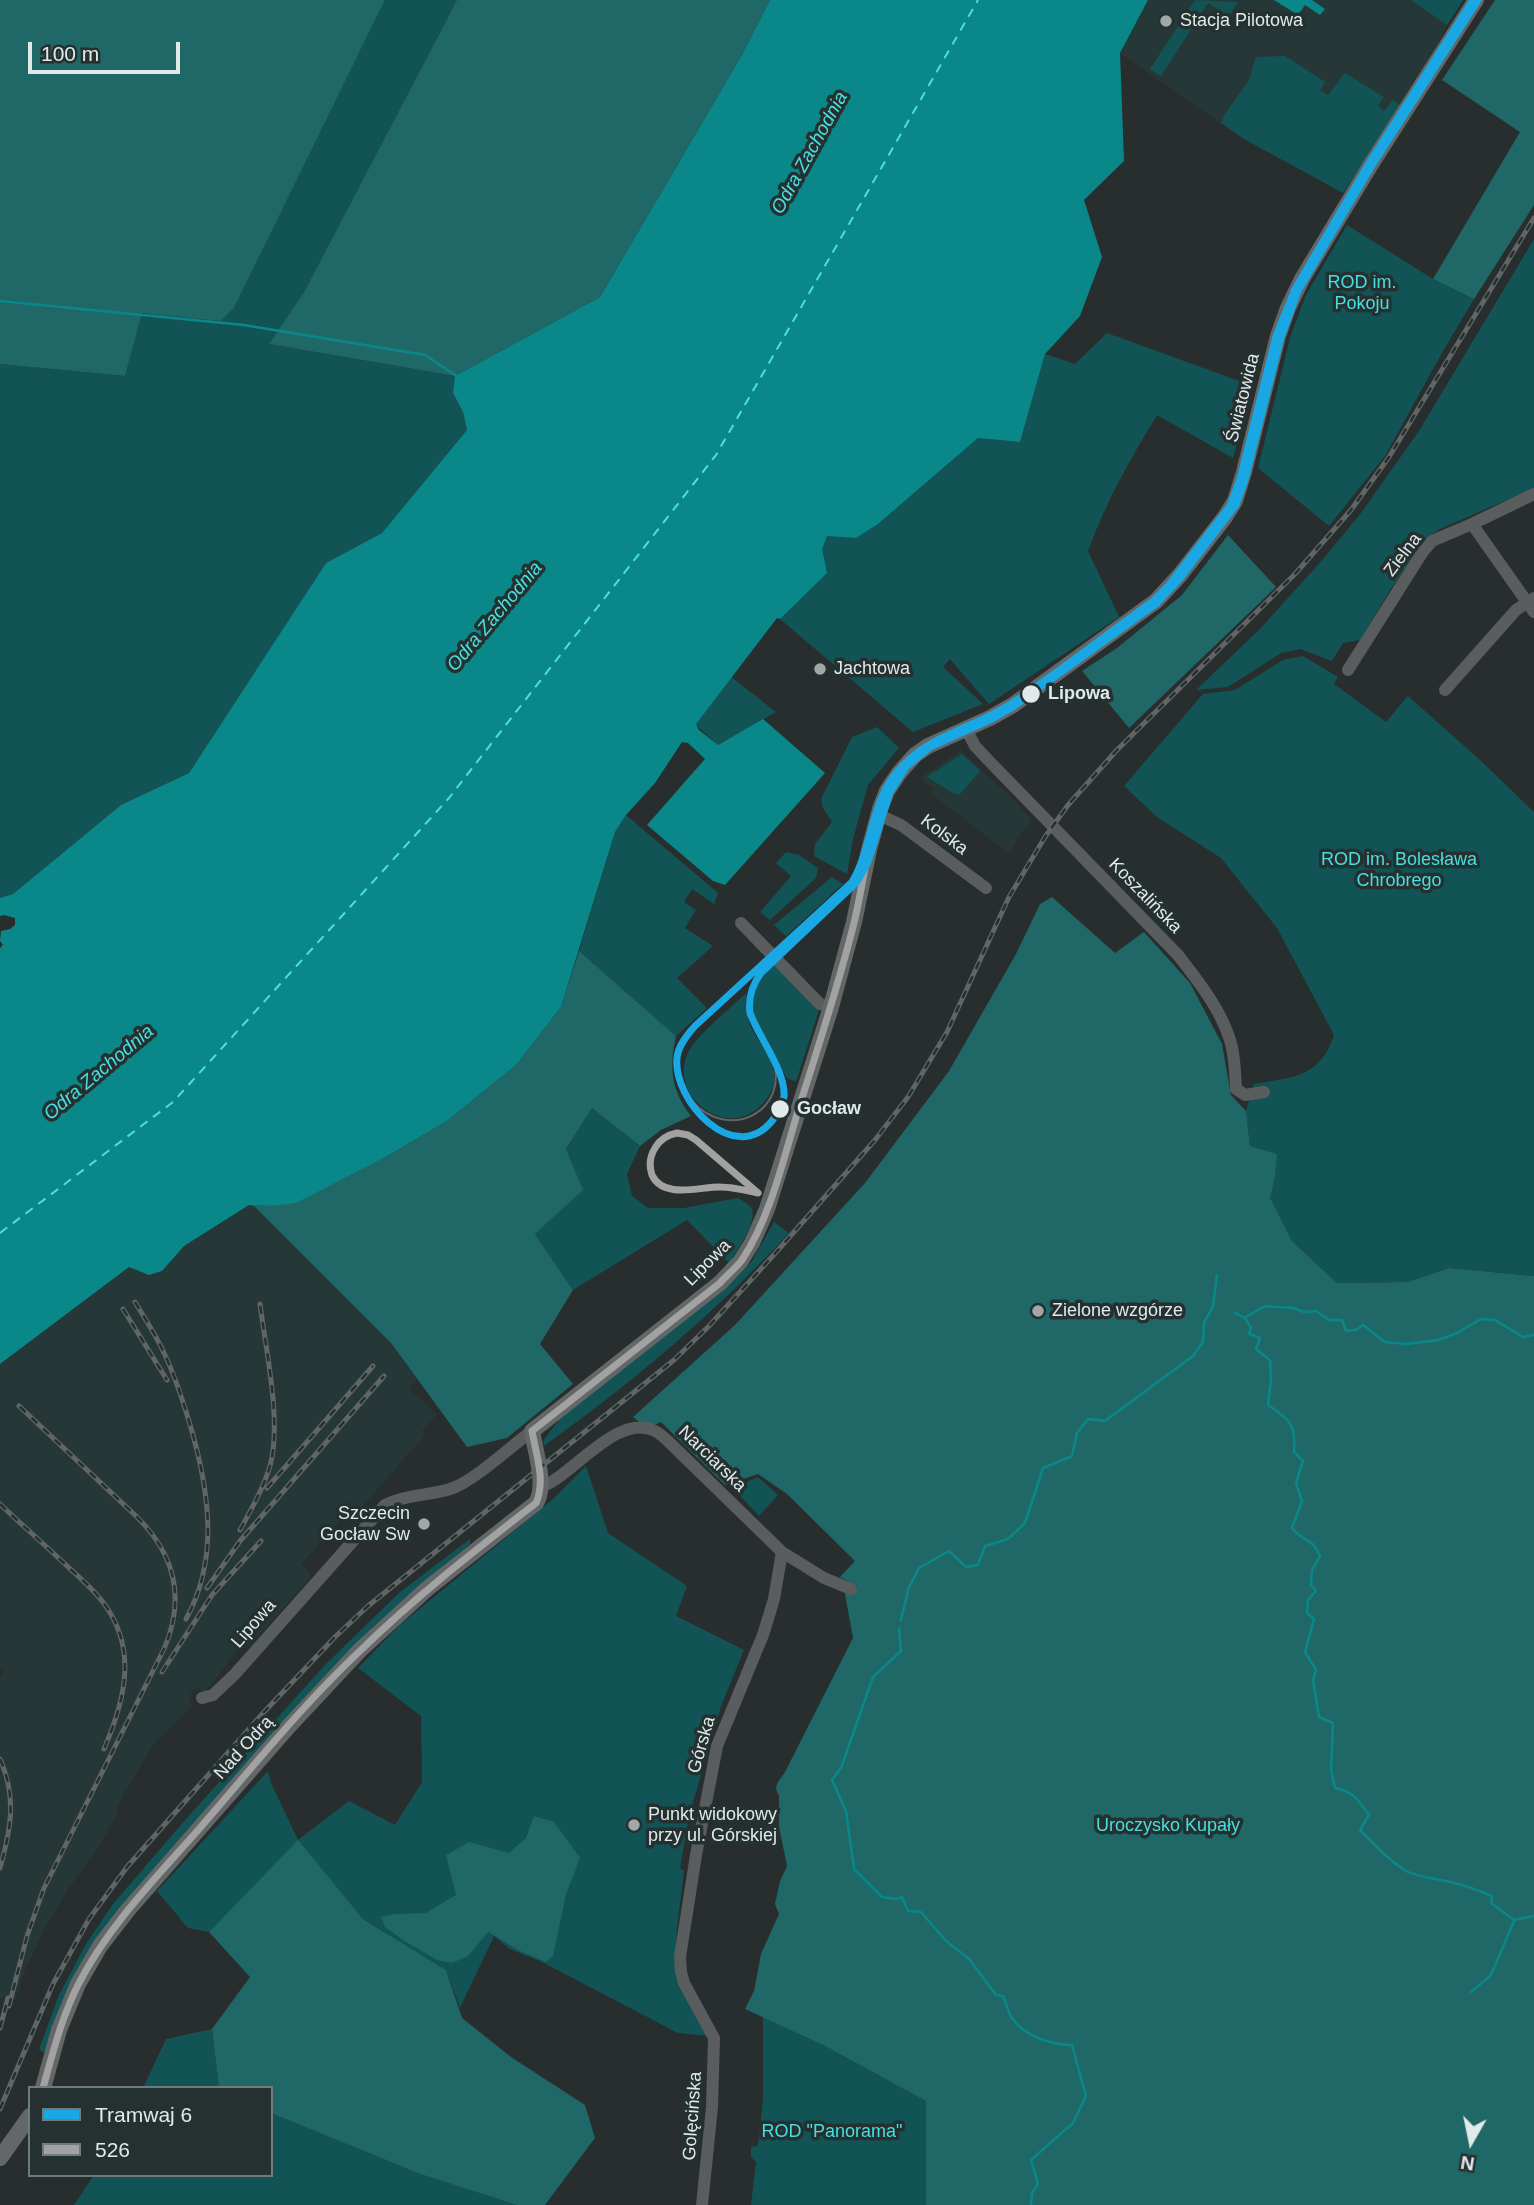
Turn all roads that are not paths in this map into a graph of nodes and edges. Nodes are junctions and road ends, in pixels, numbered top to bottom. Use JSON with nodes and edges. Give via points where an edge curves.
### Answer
{"nodes":[{"id":1,"x":1476,"y":0,"type":"edge"},
{"id":2,"x":1534,"y":494,"type":"edge"},
{"id":3,"x":1472,"y":524,"type":"junction"},
{"id":4,"x":1532,"y":604,"type":"edge"},
{"id":5,"x":1348,"y":670,"type":"dead end"},
{"id":6,"x":1445,"y":690,"type":"dead end"},
{"id":7,"x":966,"y":729,"type":"junction"},
{"id":8,"x":879,"y":815,"type":"junction"},
{"id":9,"x":986,"y":888,"type":"dead end"},
{"id":10,"x":741,"y":923,"type":"dead end"},
{"id":11,"x":831,"y":1007,"type":"junction"},
{"id":12,"x":1264,"y":1092,"type":"dead end"},
{"id":13,"x":532,"y":1431,"type":"junction"},
{"id":14,"x":541,"y":1487,"type":"junction"},
{"id":15,"x":782,"y":1552,"type":"junction"},
{"id":16,"x":851,"y":1589,"type":"dead end"},
{"id":17,"x":202,"y":1699,"type":"dead end"},
{"id":18,"x":711,"y":2031,"type":"joint"},
{"id":19,"x":44,"y":2086,"type":"edge"},
{"id":20,"x":28,"y":2119,"type":"edge"},
{"id":21,"x":0,"y":2158,"type":"edge"},
{"id":22,"x":702,"y":2205,"type":"edge"}],
"edges":[{"from":1,"to":7,"type":"street","name":"Światowida","via":[[1297,289],[1278,336],[1241,483],[1229,512],[1156,601],[1005,710]]},
{"from":2,"to":3,"type":"street","name":"Zielna"},
{"from":3,"to":4,"type":"street"},
{"from":3,"to":5,"type":"street","name":"Zielna","via":[[1432,541]]},
{"from":4,"to":6,"type":"street","via":[[1516,610]]},
{"from":7,"to":8,"type":"street","name":"Lipowa","via":[[912,758],[891,784]]},
{"from":7,"to":12,"type":"street","name":"Koszalińska","via":[[975,746],[1178,955],[1223,1022],[1231,1042],[1236,1089],[1245,1095]]},
{"from":8,"to":9,"type":"street","name":"Kolska","via":[[901,825]]},
{"from":8,"to":11,"type":"street","name":"Lipowa"},
{"from":10,"to":11,"type":"street","via":[[820,1004]]},
{"from":11,"to":13,"type":"street","name":"Lipowa","via":[[767,1209],[744,1258],[716,1286]]},
{"from":13,"to":14,"type":"street"},
{"from":13,"to":17,"type":"street","name":"Lipowa","via":[[453,1488],[385,1505],[235,1674]]},
{"from":14,"to":15,"type":"street","name":"Narciarska","via":[[615,1433],[647,1428],[672,1445]]},
{"from":14,"to":19,"type":"street","name":"Nad Odrą","via":[[534,1505],[412,1601],[348,1662],[127,1910],[78,1984]]},
{"from":15,"to":16,"type":"street","name":"Narciarska"},
{"from":15,"to":18,"type":"street","name":"Górska","via":[[763,1635],[717,1746],[683,1937],[684,1983]]},
{"from":18,"to":22,"type":"street","name":"Golęcińska","via":[[715,2046],[713,2094]]},
{"from":20,"to":21,"type":"street"}]}
